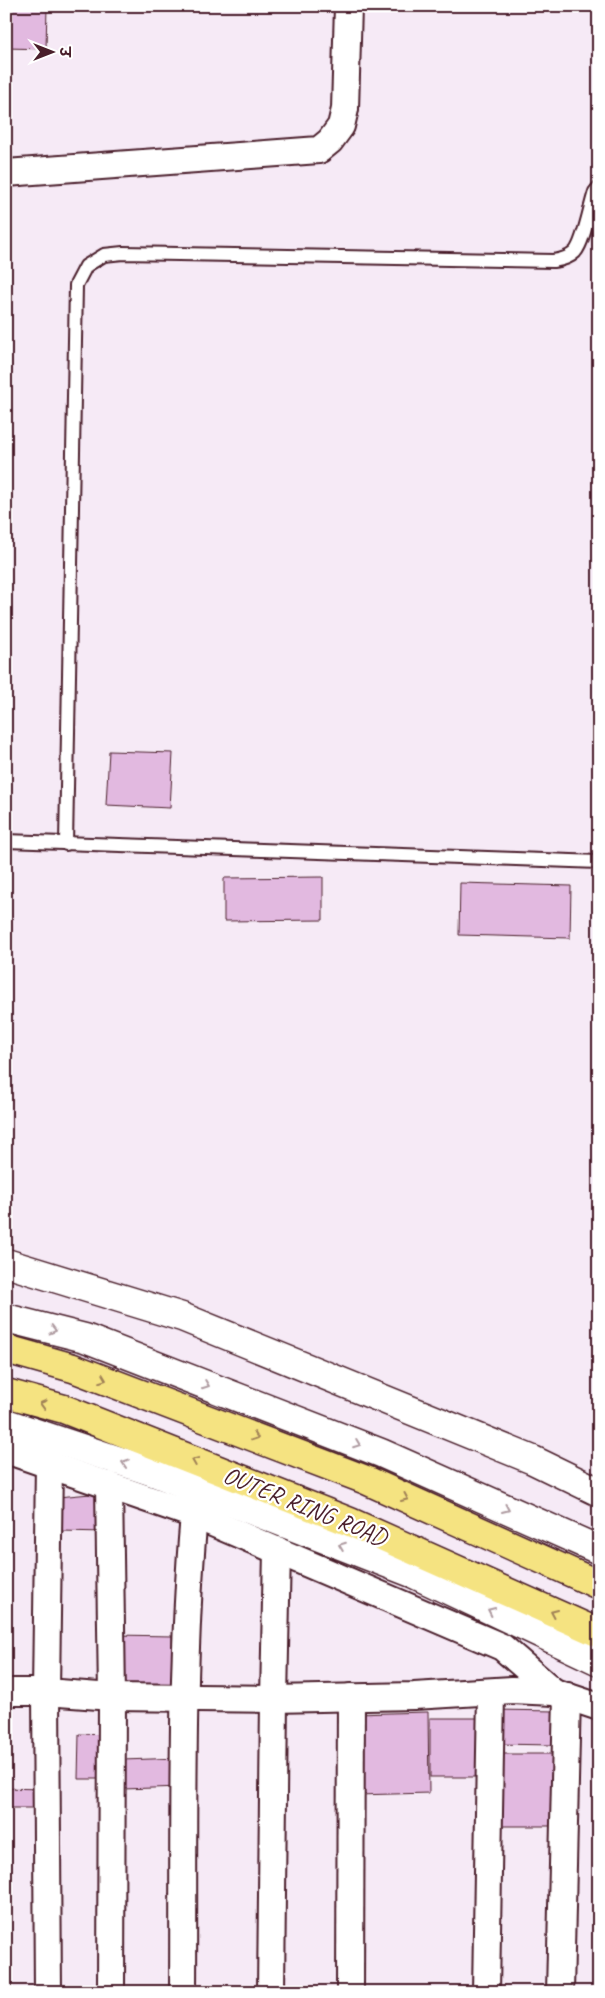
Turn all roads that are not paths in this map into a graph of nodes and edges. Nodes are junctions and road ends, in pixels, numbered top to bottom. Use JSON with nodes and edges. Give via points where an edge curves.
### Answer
{"nodes":[{"id":1,"x":348,"y":6,"type":"edge"},
{"id":2,"x":6,"y":173,"type":"edge"},
{"id":3,"x":599,"y":187,"type":"edge"},
{"id":4,"x":6,"y":841,"type":"edge"},
{"id":5,"x":66,"y":844,"type":"junction"},
{"id":6,"x":599,"y":862,"type":"edge"},
{"id":7,"x":6,"y":1263,"type":"edge"},
{"id":8,"x":6,"y":1318,"type":"edge"},
{"id":9,"x":6,"y":1349,"type":"edge"},
{"id":10,"x":6,"y":1393,"type":"edge"},
{"id":11,"x":6,"y":1423,"type":"edge"},
{"id":12,"x":6,"y":1450,"type":"edge"},
{"id":13,"x":49,"y":1463,"type":"junction"},
{"id":14,"x":109,"y":1485,"type":"junction"},
{"id":15,"x":599,"y":1492,"type":"edge"},
{"id":16,"x":194,"y":1515,"type":"junction"},
{"id":17,"x":277,"y":1550,"type":"junction"},
{"id":18,"x":599,"y":1550,"type":"edge"},
{"id":19,"x":599,"y":1585,"type":"edge"},
{"id":20,"x":599,"y":1633,"type":"edge"},
{"id":21,"x":599,"y":1661,"type":"edge"},
{"id":22,"x":6,"y":1692,"type":"edge"},
{"id":23,"x":46,"y":1692,"type":"junction"},
{"id":24,"x":491,"y":1692,"type":"junction"},
{"id":25,"x":561,"y":1694,"type":"junction"},
{"id":26,"x":112,"y":1697,"type":"junction"},
{"id":27,"x":351,"y":1697,"type":"junction"},
{"id":28,"x":185,"y":1698,"type":"junction"},
{"id":29,"x":274,"y":1699,"type":"junction"},
{"id":30,"x":599,"y":1707,"type":"edge"},
{"id":31,"x":48,"y":1992,"type":"edge"},
{"id":32,"x":111,"y":1992,"type":"edge"},
{"id":33,"x":183,"y":1992,"type":"edge"},
{"id":34,"x":271,"y":1992,"type":"edge"},
{"id":35,"x":350,"y":1992,"type":"edge"},
{"id":36,"x":486,"y":1992,"type":"edge"},
{"id":37,"x":560,"y":1992,"type":"edge"}],
"edges":[{"from":1,"to":2,"type":"street","via":[[345,109],[341,126],[319,150]]},
{"from":3,"to":5,"type":"lane","via":[[575,252],[565,259],[553,261],[124,253],[104,255],[86,266],[76,285]]},
{"from":4,"to":5,"type":"lane"},
{"from":5,"to":6,"type":"lane"},
{"from":7,"to":15,"type":"street","via":[[182,1317],[533,1460]]},
{"from":8,"to":18,"type":"street","one_way":true,"via":[[85,1338],[381,1453]]},
{"from":9,"to":19,"type":"main road","name":"OUTER RING ROAD","one_way":true,"via":[[73,1368],[366,1480]]},
{"from":20,"to":10,"type":"main road","name":"OUTER RING ROAD","one_way":true,"via":[[350,1522],[64,1409]]},
{"from":21,"to":11,"type":"street","name":"OUTER RING ROAD","one_way":true,"via":[[412,1573],[156,1472]]},
{"from":12,"to":13,"type":"street"},
{"from":13,"to":14,"type":"street"},
{"from":13,"to":23,"type":"street"},
{"from":14,"to":16,"type":"street"},
{"from":14,"to":26,"type":"street"},
{"from":16,"to":17,"type":"street"},
{"from":16,"to":28,"type":"street"},
{"from":17,"to":25,"type":"street","via":[[502,1647]]},
{"from":17,"to":29,"type":"street"},
{"from":22,"to":23,"type":"street"},
{"from":23,"to":26,"type":"street"},
{"from":23,"to":31,"type":"street"},
{"from":24,"to":25,"type":"street","via":[[512,1690]]},
{"from":24,"to":27,"type":"street"},
{"from":24,"to":36,"type":"street"},
{"from":25,"to":30,"type":"street"},
{"from":25,"to":37,"type":"street"},
{"from":26,"to":28,"type":"street"},
{"from":26,"to":32,"type":"street"},
{"from":27,"to":29,"type":"street"},
{"from":27,"to":35,"type":"street"},
{"from":28,"to":29,"type":"street"},
{"from":28,"to":33,"type":"street"},
{"from":29,"to":34,"type":"street"}]}
